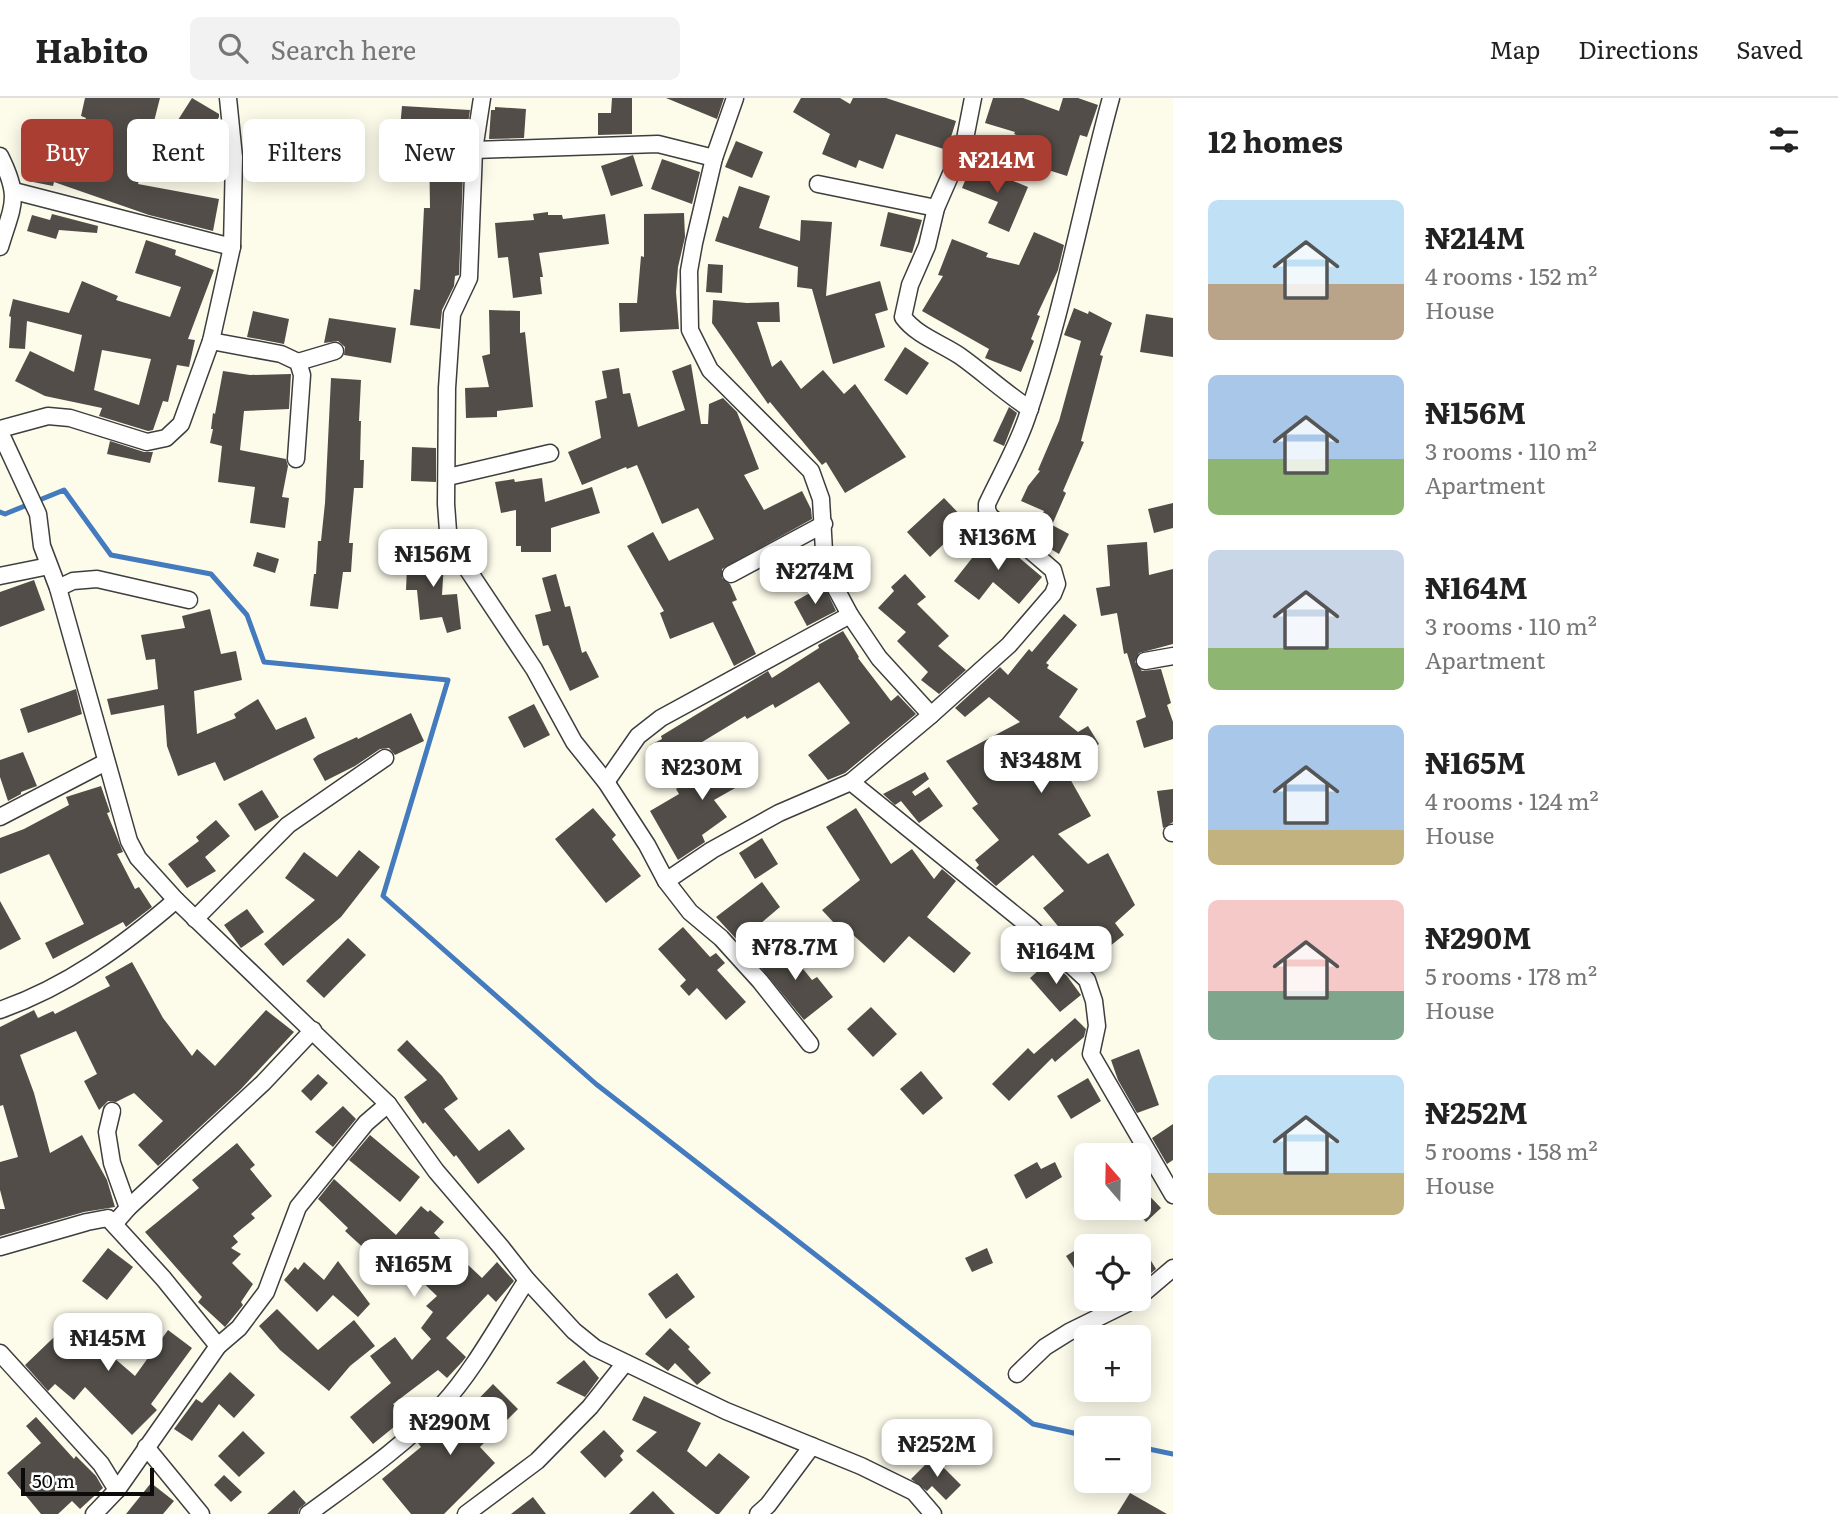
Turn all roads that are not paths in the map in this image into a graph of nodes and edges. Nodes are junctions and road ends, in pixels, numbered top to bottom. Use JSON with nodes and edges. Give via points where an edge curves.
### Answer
{"nodes":[{"id":1,"x":228,"y":98,"type":"edge"},
{"id":2,"x":482,"y":98,"type":"edge"},
{"id":3,"x":735,"y":98,"type":"edge"},
{"id":4,"x":973,"y":98,"type":"edge"},
{"id":5,"x":1111,"y":98,"type":"edge"},
{"id":6,"x":479,"y":119,"type":"edge"},
{"id":7,"x":479,"y":150,"type":"edge"},
{"id":8,"x":0,"y":156,"type":"edge"},
{"id":9,"x":714,"y":158,"type":"junction"},
{"id":10,"x":473,"y":182,"type":"edge"},
{"id":11,"x":818,"y":184,"type":"dead end"},
{"id":12,"x":14,"y":191,"type":"junction"},
{"id":13,"x":936,"y":208,"type":"junction"},
{"id":14,"x":0,"y":247,"type":"edge"},
{"id":15,"x":232,"y":247,"type":"junction"},
{"id":16,"x":211,"y":341,"type":"junction"},
{"id":17,"x":335,"y":351,"type":"dead end"},
{"id":18,"x":298,"y":362,"type":"junction"},
{"id":19,"x":1030,"y":409,"type":"junction"},
{"id":20,"x":0,"y":430,"type":"edge"},
{"id":21,"x":550,"y":453,"type":"dead end"},
{"id":22,"x":296,"y":459,"type":"dead end"},
{"id":23,"x":447,"y":477,"type":"junction"},
{"id":24,"x":824,"y":524,"type":"junction"},
{"id":25,"x":49,"y":566,"type":"junction"},
{"id":26,"x":731,"y":574,"type":"dead end"},
{"id":27,"x":0,"y":576,"type":"edge"},
{"id":28,"x":58,"y":588,"type":"junction"},
{"id":29,"x":189,"y":600,"type":"dead end"},
{"id":30,"x":850,"y":615,"type":"junction"},
{"id":31,"x":1173,"y":656,"type":"edge"},
{"id":32,"x":1145,"y":661,"type":"dead end"},
{"id":33,"x":931,"y":715,"type":"junction"},
{"id":34,"x":385,"y":758,"type":"dead end"},
{"id":35,"x":107,"y":762,"type":"junction"},
{"id":36,"x":607,"y":782,"type":"junction"},
{"id":37,"x":851,"y":782,"type":"junction"},
{"id":38,"x":0,"y":817,"type":"edge"},
{"id":39,"x":666,"y":881,"type":"junction"},
{"id":40,"x":176,"y":900,"type":"junction"},
{"id":41,"x":195,"y":919,"type":"junction"},
{"id":42,"x":0,"y":1010,"type":"edge"},
{"id":43,"x":313,"y":1030,"type":"junction"},
{"id":44,"x":810,"y":1044,"type":"dead end"},
{"id":45,"x":388,"y":1104,"type":"junction"},
{"id":46,"x":112,"y":1111,"type":"dead end"},
{"id":47,"x":1173,"y":1195,"type":"edge"},
{"id":48,"x":128,"y":1208,"type":"junction"},
{"id":49,"x":115,"y":1223,"type":"junction"},
{"id":50,"x":0,"y":1247,"type":"edge"},
{"id":51,"x":1173,"y":1268,"type":"edge"},
{"id":52,"x":527,"y":1280,"type":"junction"},
{"id":53,"x":1151,"y":1287,"type":"edge"},
{"id":54,"x":1112,"y":1311,"type":"edge"},
{"id":55,"x":218,"y":1346,"type":"junction"},
{"id":56,"x":0,"y":1353,"type":"edge"},
{"id":57,"x":625,"y":1363,"type":"junction"},
{"id":58,"x":1017,"y":1374,"type":"dead end"},
{"id":59,"x":812,"y":1446,"type":"junction"},
{"id":60,"x":146,"y":1447,"type":"junction"},
{"id":61,"x":117,"y":1490,"type":"junction"},
{"id":62,"x":94,"y":1514,"type":"edge"},
{"id":63,"x":201,"y":1514,"type":"edge"},
{"id":64,"x":308,"y":1514,"type":"edge"},
{"id":65,"x":466,"y":1514,"type":"edge"},
{"id":66,"x":758,"y":1514,"type":"edge"},
{"id":67,"x":933,"y":1514,"type":"edge"}],
"edges":[{"from":1,"to":15,"type":"street","via":[[234,157]]},
{"from":2,"to":6,"type":"street"},
{"from":3,"to":9,"type":"street"},
{"from":4,"to":13,"type":"street","via":[[964,144]]},
{"from":5,"to":19,"type":"street","via":[[1061,304]]},
{"from":7,"to":9,"type":"street","via":[[658,144]]},
{"from":8,"to":12,"type":"street"},
{"from":9,"to":24,"type":"street","via":[[689,271],[690,330],[710,370],[811,471]]},
{"from":10,"to":23,"type":"street","via":[[469,278],[452,314]]},
{"from":11,"to":13,"type":"street"},
{"from":12,"to":14,"type":"street"},
{"from":12,"to":15,"type":"street"},
{"from":13,"to":19,"type":"street","via":[[903,317],[911,328],[960,356]]},
{"from":15,"to":16,"type":"street"},
{"from":16,"to":18,"type":"street","via":[[281,354]]},
{"from":16,"to":20,"type":"street","via":[[181,424],[166,438],[147,442],[70,418],[48,416]]},
{"from":17,"to":18,"type":"street"},
{"from":18,"to":22,"type":"street","via":[[302,375]]},
{"from":19,"to":33,"type":"street","via":[[987,510],[1053,570],[1057,584],[1009,645]]},
{"from":20,"to":25,"type":"street","via":[[35,507]]},
{"from":21,"to":23,"type":"street"},
{"from":23,"to":36,"type":"street","via":[[448,531],[456,552],[534,669],[574,742]]},
{"from":24,"to":26,"type":"street"},
{"from":24,"to":30,"type":"street","via":[[824,551]]},
{"from":25,"to":27,"type":"street"},
{"from":25,"to":28,"type":"street"},
{"from":28,"to":29,"type":"street","via":[[97,579]]},
{"from":28,"to":35,"type":"street"},
{"from":30,"to":33,"type":"street","via":[[879,658]]},
{"from":30,"to":36,"type":"street","via":[[662,718],[638,736]]},
{"from":31,"to":32,"type":"street"},
{"from":33,"to":37,"type":"street"},
{"from":34,"to":41,"type":"street","via":[[288,825]]},
{"from":35,"to":38,"type":"street"},
{"from":35,"to":40,"type":"street","via":[[129,841],[138,858]]},
{"from":36,"to":39,"type":"street"},
{"from":37,"to":39,"type":"street","via":[[779,813]]},
{"from":37,"to":47,"type":"street","via":[[1030,927],[1087,980],[1097,1026],[1091,1054]]},
{"from":39,"to":44,"type":"street","via":[[690,912],[760,981]]},
{"from":40,"to":41,"type":"street"},
{"from":40,"to":42,"type":"street","via":[[140,931],[62,983]]},
{"from":41,"to":43,"type":"street"},
{"from":43,"to":45,"type":"street"},
{"from":43,"to":48,"type":"street","via":[[263,1083]]},
{"from":45,"to":52,"type":"street","via":[[436,1171]]},
{"from":45,"to":55,"type":"street","via":[[366,1123],[298,1207],[266,1292],[239,1328]]},
{"from":46,"to":48,"type":"street","via":[[107,1132],[112,1163]]},
{"from":48,"to":49,"type":"street"},
{"from":49,"to":50,"type":"street","via":[[108,1218],[87,1222]]},
{"from":49,"to":55,"type":"street"},
{"from":51,"to":53,"type":"street"},
{"from":52,"to":57,"type":"street","via":[[574,1331]]},
{"from":52,"to":64,"type":"street","via":[[443,1404],[399,1445]]},
{"from":54,"to":58,"type":"street","via":[[1045,1347]]},
{"from":55,"to":60,"type":"street"},
{"from":56,"to":61,"type":"street","via":[[101,1464]]},
{"from":57,"to":59,"type":"street"},
{"from":57,"to":65,"type":"street","via":[[537,1461]]},
{"from":59,"to":66,"type":"street"},
{"from":59,"to":67,"type":"street","via":[[914,1492]]},
{"from":60,"to":61,"type":"street"},
{"from":60,"to":63,"type":"street"},
{"from":61,"to":62,"type":"street"}]}
